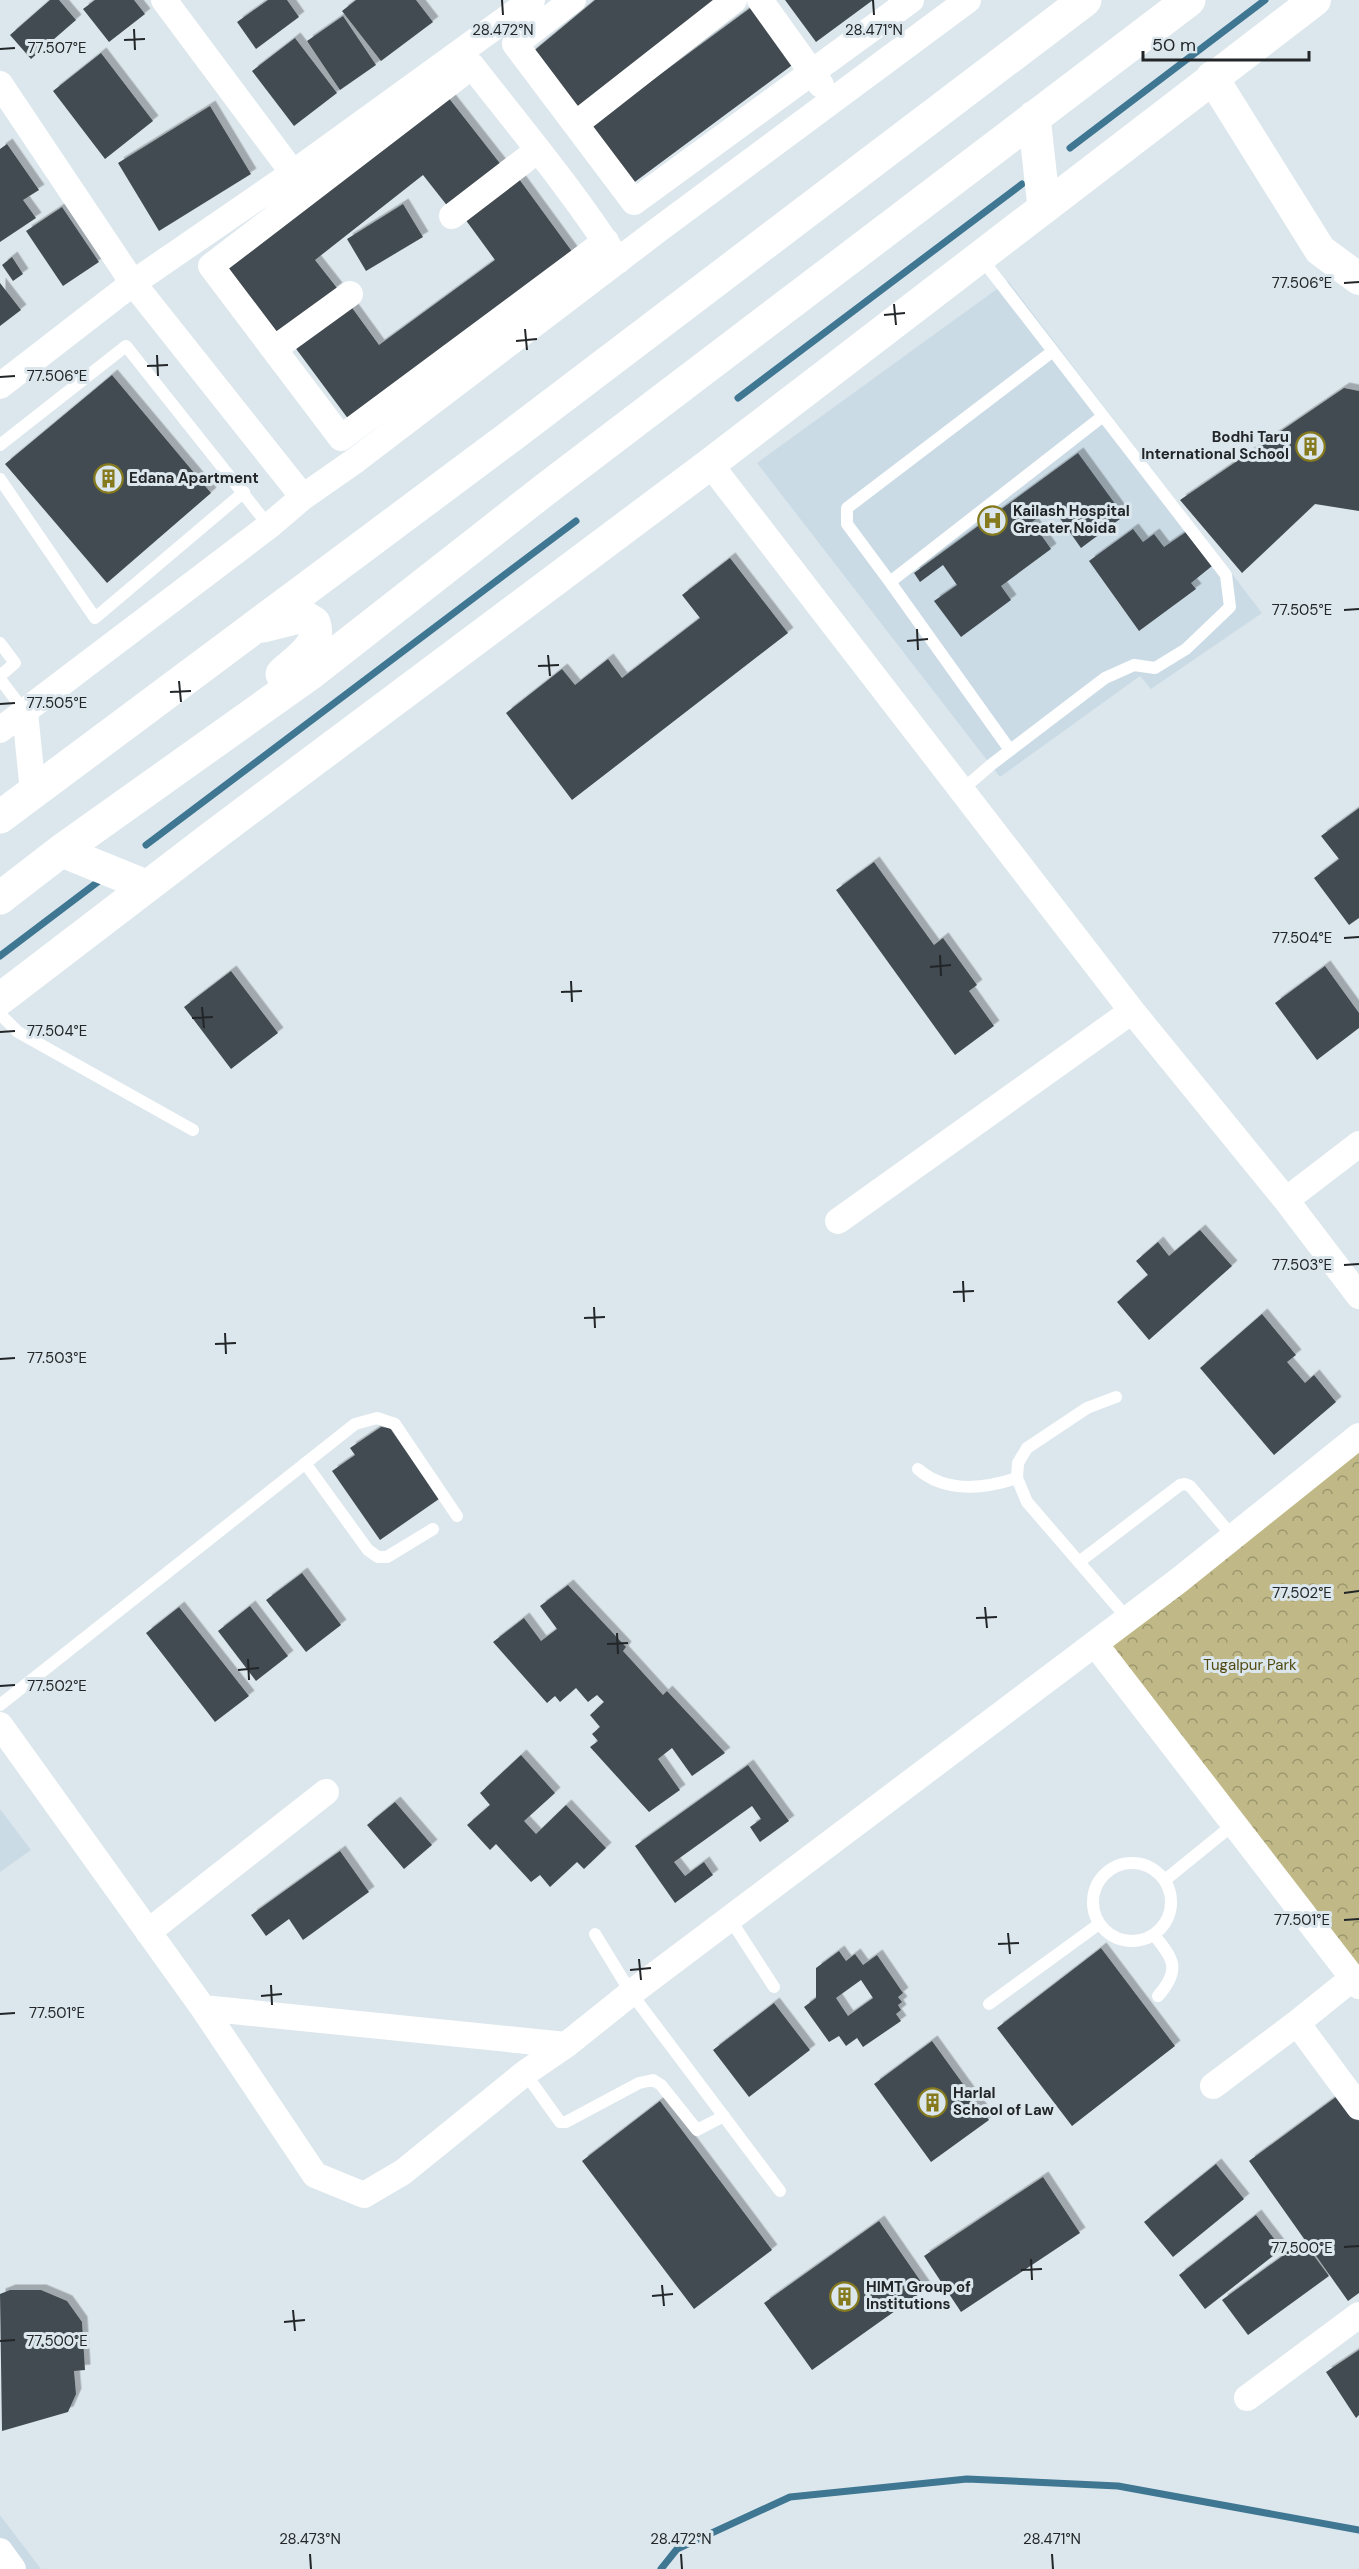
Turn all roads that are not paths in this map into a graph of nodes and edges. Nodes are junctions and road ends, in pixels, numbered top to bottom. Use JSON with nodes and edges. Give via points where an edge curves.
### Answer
{"nodes":[{"id":1,"x":164,"y":0,"type":"edge"},
{"id":2,"x":532,"y":0,"type":"edge"},
{"id":3,"x":573,"y":0,"type":"edge"},
{"id":4,"x":734,"y":0,"type":"edge"},
{"id":5,"x":760,"y":0,"type":"edge"},
{"id":6,"x":911,"y":0,"type":"edge"},
{"id":7,"x":968,"y":0,"type":"edge"},
{"id":8,"x":1085,"y":0,"type":"edge"},
{"id":9,"x":1189,"y":0,"type":"edge"},
{"id":10,"x":1315,"y":0,"type":"edge"},
{"id":11,"x":813,"y":72,"type":"junction"},
{"id":12,"x":1212,"y":77,"type":"junction"},
{"id":13,"x":4,"y":100,"type":"edge"},
{"id":14,"x":832,"y":101,"type":"junction"},
{"id":15,"x":1034,"y":117,"type":"junction"},
{"id":16,"x":577,"y":123,"type":"junction"},
{"id":17,"x":538,"y":150,"type":"junction"},
{"id":18,"x":293,"y":173,"type":"junction"},
{"id":19,"x":1044,"y":207,"type":"junction"},
{"id":20,"x":452,"y":216,"type":"dead end"},
{"id":21,"x":612,"y":251,"type":"junction"},
{"id":22,"x":980,"y":257,"type":"junction"},
{"id":23,"x":1359,"y":279,"type":"edge"},
{"id":24,"x":134,"y":283,"type":"junction"},
{"id":25,"x":350,"y":294,"type":"dead end"},
{"id":26,"x":274,"y":349,"type":"junction"},
{"id":27,"x":1053,"y":351,"type":"junction"},
{"id":28,"x":0,"y":386,"type":"edge"},
{"id":29,"x":1103,"y":416,"type":"junction"},
{"id":30,"x":341,"y":438,"type":"junction"},
{"id":31,"x":0,"y":445,"type":"edge"},
{"id":32,"x":356,"y":460,"type":"junction"},
{"id":33,"x":710,"y":464,"type":"junction"},
{"id":34,"x":0,"y":479,"type":"edge"},
{"id":35,"x":244,"y":492,"type":"junction"},
{"id":36,"x":303,"y":497,"type":"junction"},
{"id":37,"x":269,"y":526,"type":"junction"},
{"id":38,"x":890,"y":582,"type":"junction"},
{"id":39,"x":256,"y":628,"type":"junction"},
{"id":40,"x":0,"y":643,"type":"edge"},
{"id":41,"x":0,"y":677,"type":"edge"},
{"id":42,"x":258,"y":711,"type":"junction"},
{"id":43,"x":25,"y":712,"type":"junction"},
{"id":44,"x":0,"y":730,"type":"edge"},
{"id":45,"x":1010,"y":750,"type":"junction"},
{"id":46,"x":963,"y":789,"type":"junction"},
{"id":47,"x":33,"y":792,"type":"junction"},
{"id":48,"x":0,"y":817,"type":"edge"},
{"id":49,"x":61,"y":851,"type":"junction"},
{"id":50,"x":147,"y":886,"type":"junction"},
{"id":51,"x":0,"y":898,"type":"edge"},
{"id":52,"x":0,"y":999,"type":"edge"},
{"id":53,"x":1132,"y":1011,"type":"junction"},
{"id":54,"x":0,"y":1014,"type":"edge"},
{"id":55,"x":193,"y":1130,"type":"dead end"},
{"id":56,"x":1359,"y":1144,"type":"edge"},
{"id":57,"x":1286,"y":1200,"type":"junction"},
{"id":58,"x":838,"y":1221,"type":"dead end"},
{"id":59,"x":1359,"y":1296,"type":"edge"},
{"id":60,"x":1116,"y":1397,"type":"dead end"},
{"id":61,"x":1359,"y":1436,"type":"edge"},
{"id":62,"x":305,"y":1463,"type":"junction"},
{"id":63,"x":918,"y":1469,"type":"dead end"},
{"id":64,"x":1017,"y":1478,"type":"junction"},
{"id":65,"x":457,"y":1516,"type":"dead end"},
{"id":66,"x":433,"y":1529,"type":"dead end"},
{"id":67,"x":1233,"y":1537,"type":"junction"},
{"id":68,"x":1078,"y":1562,"type":"junction"},
{"id":69,"x":1128,"y":1619,"type":"junction"},
{"id":70,"x":1095,"y":1644,"type":"junction"},
{"id":71,"x":0,"y":1705,"type":"edge"},
{"id":72,"x":0,"y":1725,"type":"edge"},
{"id":73,"x":326,"y":1792,"type":"dead end"},
{"id":74,"x":1234,"y":1824,"type":"junction"},
{"id":75,"x":1165,"y":1880,"type":"junction"},
{"id":76,"x":730,"y":1919,"type":"junction"},
{"id":77,"x":1099,"y":1924,"type":"junction"},
{"id":78,"x":148,"y":1932,"type":"junction"},
{"id":79,"x":595,"y":1934,"type":"dead end"},
{"id":80,"x":1154,"y":1935,"type":"junction"},
{"id":81,"x":1356,"y":1982,"type":"edge"},
{"id":82,"x":774,"y":1987,"type":"dead end"},
{"id":83,"x":631,"y":1993,"type":"junction"},
{"id":84,"x":1158,"y":1996,"type":"dead end"},
{"id":85,"x":989,"y":2004,"type":"dead end"},
{"id":86,"x":203,"y":2008,"type":"junction"},
{"id":87,"x":1297,"y":2024,"type":"junction"},
{"id":88,"x":566,"y":2045,"type":"junction"},
{"id":89,"x":525,"y":2073,"type":"junction"},
{"id":90,"x":1213,"y":2086,"type":"dead end"},
{"id":91,"x":1359,"y":2107,"type":"edge"},
{"id":92,"x":724,"y":2116,"type":"junction"},
{"id":93,"x":780,"y":2191,"type":"dead end"},
{"id":94,"x":1359,"y":2315,"type":"edge"},
{"id":95,"x":1248,"y":2398,"type":"dead end"},
{"id":96,"x":0,"y":2552,"type":"edge"},
{"id":97,"x":14,"y":2569,"type":"edge"}],
"edges":[{"from":1,"to":18,"type":"street"},
{"from":2,"to":18,"type":"street"},
{"from":3,"to":16,"type":"street","via":[[516,44]]},
{"from":4,"to":16,"type":"street"},
{"from":5,"to":11,"type":"street"},
{"from":6,"to":11,"type":"street"},
{"from":7,"to":14,"type":"street"},
{"from":8,"to":39,"type":"main road"},
{"from":9,"to":15,"type":"main road"},
{"from":10,"to":12,"type":"street"},
{"from":11,"to":14,"type":"street"},
{"from":11,"to":16,"type":"street","via":[[634,202]]},
{"from":12,"to":19,"type":"street"},
{"from":12,"to":23,"type":"street","via":[[1320,250]]},
{"from":13,"to":24,"type":"street"},
{"from":14,"to":21,"type":"street"},
{"from":15,"to":19,"type":"main road"},
{"from":15,"to":42,"type":"main road"},
{"from":17,"to":20,"type":"street"},
{"from":17,"to":21,"type":"street"},
{"from":17,"to":26,"type":"street","via":[[472,66],[211,266]]},
{"from":18,"to":24,"type":"street"},
{"from":19,"to":22,"type":"street"},
{"from":21,"to":30,"type":"street"},
{"from":21,"to":32,"type":"street"},
{"from":22,"to":27,"type":"lane"},
{"from":22,"to":33,"type":"street"},
{"from":24,"to":28,"type":"street"},
{"from":24,"to":36,"type":"street"},
{"from":25,"to":26,"type":"street"},
{"from":26,"to":30,"type":"street"},
{"from":27,"to":29,"type":"lane"},
{"from":27,"to":38,"type":"lane","via":[[847,508],[847,524]]},
{"from":29,"to":38,"type":"lane"},
{"from":29,"to":45,"type":"lane","via":[[1226,575],[1230,607],[1186,649],[1155,669],[1134,665],[1105,678]]},
{"from":30,"to":32,"type":"street"},
{"from":31,"to":35,"type":"lane","via":[[126,346]]},
{"from":32,"to":36,"type":"street"},
{"from":33,"to":46,"type":"street"},
{"from":33,"to":50,"type":"street"},
{"from":34,"to":35,"type":"lane","via":[[95,618]]},
{"from":35,"to":37,"type":"lane"},
{"from":36,"to":37,"type":"street"},
{"from":37,"to":43,"type":"street"},
{"from":38,"to":45,"type":"lane"},
{"from":39,"to":42,"type":"main road","via":[[303,616],[314,622],[316,630],[313,645],[267,688]]},
{"from":39,"to":47,"type":"main road"},
{"from":40,"to":41,"type":"lane","via":[[15,663]]},
{"from":41,"to":43,"type":"lane"},
{"from":42,"to":49,"type":"main road"},
{"from":43,"to":44,"type":"street"},
{"from":43,"to":47,"type":"street"},
{"from":45,"to":46,"type":"lane"},
{"from":46,"to":53,"type":"street"},
{"from":47,"to":48,"type":"main road"},
{"from":49,"to":50,"type":"street"},
{"from":49,"to":51,"type":"main road"},
{"from":50,"to":52,"type":"street"},
{"from":53,"to":57,"type":"street"},
{"from":53,"to":58,"type":"street"},
{"from":54,"to":55,"type":"lane","via":[[18,1032]]},
{"from":56,"to":57,"type":"street"},
{"from":57,"to":59,"type":"street"},
{"from":60,"to":64,"type":"lane","via":[[1088,1408],[1027,1448],[1018,1463]]},
{"from":61,"to":67,"type":"street"},
{"from":62,"to":65,"type":"lane","via":[[355,1424],[377,1418],[395,1424]]},
{"from":62,"to":66,"type":"lane","via":[[368,1550],[378,1557],[387,1557]]},
{"from":62,"to":71,"type":"lane"},
{"from":63,"to":64,"type":"lane","via":[[946,1485],[992,1486]]},
{"from":64,"to":68,"type":"lane","via":[[1027,1502]]},
{"from":67,"to":68,"type":"lane","via":[[1185,1484]]},
{"from":67,"to":69,"type":"street"},
{"from":68,"to":69,"type":"lane"},
{"from":69,"to":70,"type":"street"},
{"from":70,"to":74,"type":"street"},
{"from":70,"to":76,"type":"street"},
{"from":72,"to":78,"type":"street"},
{"from":73,"to":78,"type":"street"},
{"from":74,"to":75,"type":"lane"},
{"from":74,"to":81,"type":"street"},
{"from":75,"to":77,"type":"lane","via":[[1140,1863],[1110,1869],[1094,1894]]},
{"from":75,"to":80,"type":"lane","via":[[1171,1894],[1171,1910]]},
{"from":76,"to":82,"type":"lane"},
{"from":76,"to":83,"type":"street"},
{"from":77,"to":80,"type":"lane","via":[[1124,1941],[1140,1941]]},
{"from":77,"to":85,"type":"lane"},
{"from":78,"to":86,"type":"street"},
{"from":79,"to":83,"type":"lane"},
{"from":80,"to":84,"type":"lane","via":[[1171,1955],[1172,1962],[1168,1985]]},
{"from":81,"to":87,"type":"street"},
{"from":83,"to":88,"type":"street"},
{"from":83,"to":92,"type":"lane"},
{"from":86,"to":88,"type":"street"},
{"from":86,"to":89,"type":"street","via":[[315,2175],[364,2195],[403,2172]]},
{"from":87,"to":90,"type":"street"},
{"from":87,"to":91,"type":"street"},
{"from":88,"to":89,"type":"street"},
{"from":89,"to":92,"type":"lane","via":[[560,2122],[639,2083],[653,2080],[697,2130]]},
{"from":92,"to":93,"type":"lane"},
{"from":94,"to":95,"type":"street"},
{"from":96,"to":97,"type":"street"}]}
